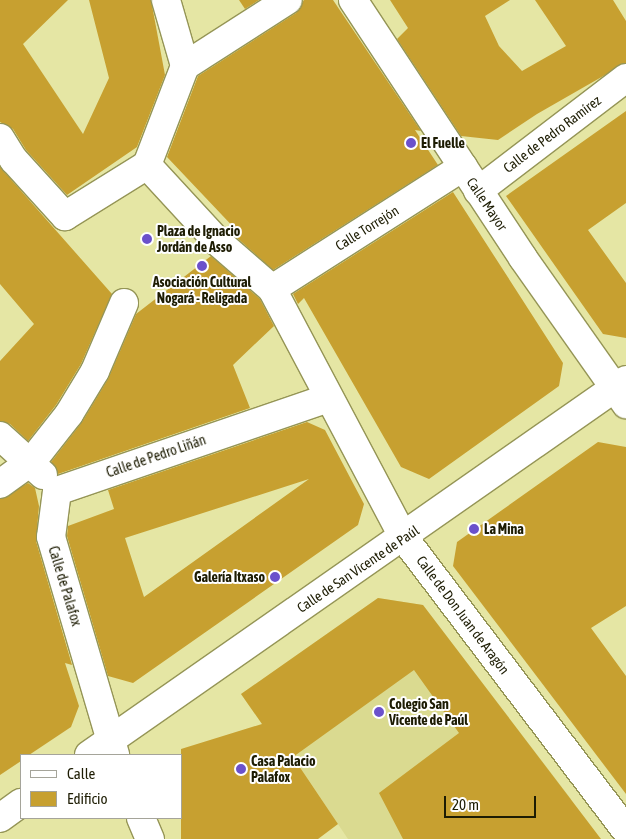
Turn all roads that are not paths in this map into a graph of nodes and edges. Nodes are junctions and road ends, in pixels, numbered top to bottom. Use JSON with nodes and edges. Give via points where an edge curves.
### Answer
{"nodes":[{"id":1,"x":166,"y":0,"type":"edge"},
{"id":2,"x":288,"y":0,"type":"edge"},
{"id":3,"x":357,"y":1,"type":"edge"},
{"id":4,"x":186,"y":66,"type":"junction"},
{"id":5,"x":626,"y":78,"type":"edge"},
{"id":6,"x":0,"y":138,"type":"edge"},
{"id":7,"x":148,"y":165,"type":"junction"},
{"id":8,"x":463,"y":167,"type":"junction"},
{"id":9,"x":478,"y":190,"type":"junction"},
{"id":10,"x":272,"y":289,"type":"junction"},
{"id":11,"x":124,"y":303,"type":"dead end"},
{"id":12,"x":622,"y":391,"type":"edge"},
{"id":13,"x":329,"y":398,"type":"junction"},
{"id":14,"x":0,"y":436,"type":"edge"},
{"id":15,"x":32,"y":462,"type":"junction"},
{"id":16,"x":0,"y":484,"type":"edge"},
{"id":17,"x":57,"y":491,"type":"junction"},
{"id":18,"x":404,"y":538,"type":"junction"},
{"id":19,"x":105,"y":750,"type":"edge"},
{"id":20,"x":20,"y":804,"type":"edge"},
{"id":21,"x":0,"y":818,"type":"edge"},
{"id":22,"x":141,"y":819,"type":"edge"},
{"id":23,"x":626,"y":830,"type":"edge"},
{"id":24,"x":150,"y":839,"type":"edge"}],
"edges":[{"from":1,"to":4,"type":"street"},
{"from":2,"to":4,"type":"street"},
{"from":3,"to":8,"type":"street","name":"Calle Mayor"},
{"from":4,"to":7,"type":"street"},
{"from":5,"to":9,"type":"street","name":"Calle de Pedro Ramírez"},
{"from":6,"to":7,"type":"street","via":[[14,160],[65,216]]},
{"from":7,"to":10,"type":"street","name":"Calle de Don Juan de Aragón","via":[[218,242]]},
{"from":8,"to":9,"type":"street","name":"Calle Mayor"},
{"from":8,"to":10,"type":"street","name":"Calle Torrejón"},
{"from":9,"to":12,"type":"street","name":"Calle Mayor"},
{"from":10,"to":13,"type":"street","name":"Calle de Don Juan de Aragón"},
{"from":11,"to":15,"type":"street","via":[[95,371],[48,444]]},
{"from":12,"to":18,"type":"street","name":"Calle de San Vicente de Paúl"},
{"from":13,"to":17,"type":"street","name":"Calle de Pedro Liñán"},
{"from":13,"to":18,"type":"street","name":"Calle de Don Juan de Aragón"},
{"from":14,"to":15,"type":"street"},
{"from":15,"to":16,"type":"street"},
{"from":15,"to":17,"type":"street"},
{"from":17,"to":19,"type":"street","name":"Calle de Palafox","via":[[51,537]]},
{"from":18,"to":19,"type":"street","name":"Calle de San Vicente de Paúl"},
{"from":18,"to":23,"type":"street","name":"Calle de Don Juan de Aragón"},
{"from":20,"to":21,"type":"street"},
{"from":22,"to":24,"type":"street"}]}
